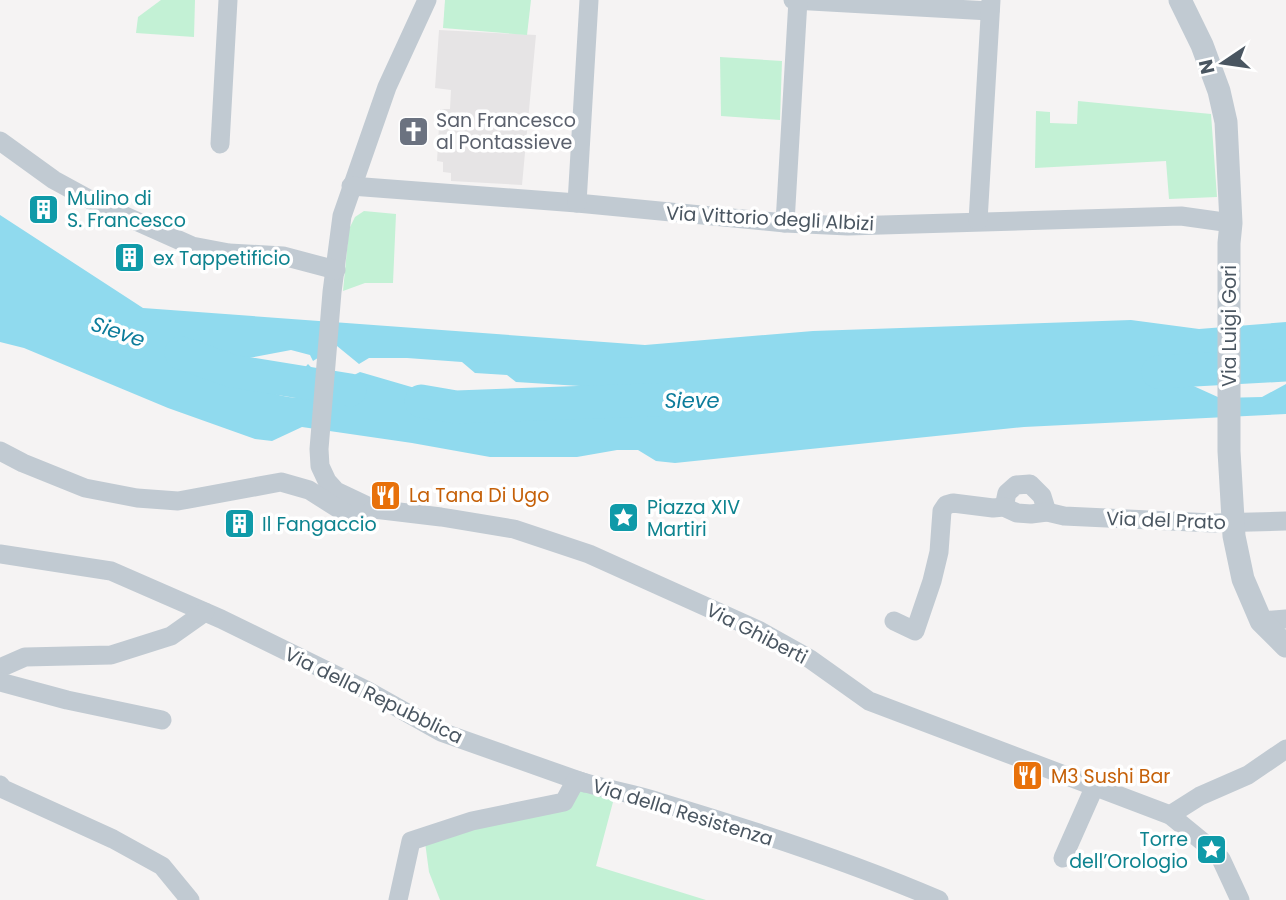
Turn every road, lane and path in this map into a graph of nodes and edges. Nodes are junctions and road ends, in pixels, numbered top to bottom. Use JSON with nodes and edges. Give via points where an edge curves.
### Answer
{"nodes":[{"id":1,"x":228,"y":0,"type":"edge"},
{"id":2,"x":427,"y":0,"type":"edge"},
{"id":3,"x":589,"y":0,"type":"edge"},
{"id":4,"x":793,"y":0,"type":"edge"},
{"id":5,"x":798,"y":0,"type":"edge"},
{"id":6,"x":1181,"y":0,"type":"edge"},
{"id":7,"x":991,"y":6,"type":"edge"},
{"id":8,"x":0,"y":141,"type":"edge"},
{"id":9,"x":220,"y":144,"type":"dead end"},
{"id":10,"x":351,"y":186,"type":"junction"},
{"id":11,"x":577,"y":203,"type":"junction"},
{"id":12,"x":978,"y":221,"type":"junction"},
{"id":13,"x":785,"y":223,"type":"junction"},
{"id":14,"x":1230,"y":233,"type":"junction"},
{"id":15,"x":336,"y":270,"type":"junction"},
{"id":16,"x":0,"y":451,"type":"edge"},
{"id":17,"x":1004,"y":507,"type":"junction"},
{"id":18,"x":374,"y":509,"type":"junction"},
{"id":19,"x":1047,"y":512,"type":"junction"},
{"id":20,"x":1286,"y":521,"type":"edge"},
{"id":21,"x":0,"y":554,"type":"edge"},
{"id":22,"x":205,"y":612,"type":"junction"},
{"id":23,"x":1286,"y":619,"type":"edge"},
{"id":24,"x":894,"y":621,"type":"dead end"},
{"id":25,"x":1261,"y":621,"type":"junction"},
{"id":26,"x":1286,"y":646,"type":"edge"},
{"id":27,"x":0,"y":668,"type":"edge"},
{"id":28,"x":0,"y":682,"type":"edge"},
{"id":29,"x":162,"y":720,"type":"dead end"},
{"id":30,"x":1286,"y":749,"type":"edge"},
{"id":31,"x":1286,"y":759,"type":"edge"},
{"id":32,"x":1258,"y":768,"type":"junction"},
{"id":33,"x":585,"y":783,"type":"junction"},
{"id":34,"x":0,"y":785,"type":"edge"},
{"id":35,"x":1094,"y":788,"type":"junction"},
{"id":36,"x":1170,"y":815,"type":"junction"},
{"id":37,"x":1203,"y":842,"type":"dead end"},
{"id":38,"x":1063,"y":858,"type":"dead end"},
{"id":39,"x":1221,"y":859,"type":"dead end"},
{"id":40,"x":190,"y":900,"type":"edge"},
{"id":41,"x":398,"y":900,"type":"edge"},
{"id":42,"x":939,"y":900,"type":"edge"},
{"id":43,"x":1240,"y":900,"type":"edge"}],
"edges":[{"from":1,"to":9,"type":"street"},
{"from":2,"to":10,"type":"street","name":"Via Ghiberti","via":[[387,87]]},
{"from":3,"to":11,"type":"street"},
{"from":4,"to":5,"type":"street"},
{"from":5,"to":7,"type":"street"},
{"from":5,"to":13,"type":"street"},
{"from":6,"to":14,"type":"street","name":"Via Luigi Gori","via":[[1219,91],[1226,122]]},
{"from":7,"to":12,"type":"street"},
{"from":8,"to":15,"type":"street","via":[[54,180],[192,246],[283,256]]},
{"from":10,"to":11,"type":"street","name":"Via Vittorio degli Albizi"},
{"from":10,"to":15,"type":"street","name":"Via Ghiberti","via":[[342,216]]},
{"from":11,"to":13,"type":"street","name":"Via Vittorio degli Albizi"},
{"from":12,"to":13,"type":"street","name":"Via Vittorio degli Albizi","via":[[848,226]]},
{"from":12,"to":14,"type":"street","name":"Via Vittorio degli Albizi","via":[[1181,216]]},
{"from":14,"to":25,"type":"street","name":"Via Luigi Gori","via":[[1229,441],[1234,536],[1243,579]]},
{"from":15,"to":18,"type":"street","name":"Via Ghiberti","via":[[320,466],[336,491]]},
{"from":16,"to":18,"type":"street","via":[[85,488],[137,498],[178,501],[281,482],[309,490],[350,516],[366,516]]},
{"from":17,"to":19,"type":"street","name":"Via del Prato","via":[[1017,513]]},
{"from":17,"to":19,"type":"street","via":[[1007,493],[1016,485],[1030,484],[1042,496]]},
{"from":17,"to":24,"type":"street","name":"Via del Prato","via":[[946,505],[936,562],[915,631]]},
{"from":18,"to":35,"type":"street","name":"Via Ghiberti","via":[[514,529],[589,554],[760,631],[869,701]]},
{"from":19,"to":20,"type":"street","name":"Via del Prato","via":[[1194,523]]},
{"from":21,"to":22,"type":"street","name":"Via della Repubblica","via":[[111,570]]},
{"from":22,"to":27,"type":"street","via":[[171,636],[111,655],[25,657]]},
{"from":22,"to":33,"type":"street","name":"Via della Repubblica","via":[[441,732]]},
{"from":23,"to":25,"type":"street"},
{"from":25,"to":26,"type":"street","name":"Via Luigi Gori"},
{"from":28,"to":29,"type":"street"},
{"from":30,"to":32,"type":"street"},
{"from":31,"to":32,"type":"street","via":[[1270,768]]},
{"from":32,"to":36,"type":"street"},
{"from":33,"to":41,"type":"street","name":"Via della Resistenza","via":[[576,780],[564,802],[472,821],[411,841]]},
{"from":33,"to":42,"type":"street","name":"Via della Resistenza","via":[[751,831]]},
{"from":34,"to":40,"type":"street","via":[[162,866]]},
{"from":35,"to":36,"type":"street","name":"Via Ghiberti"},
{"from":35,"to":38,"type":"street"},
{"from":36,"to":37,"type":"street","name":"Via Ghiberti"},
{"from":39,"to":43,"type":"street"}]}
